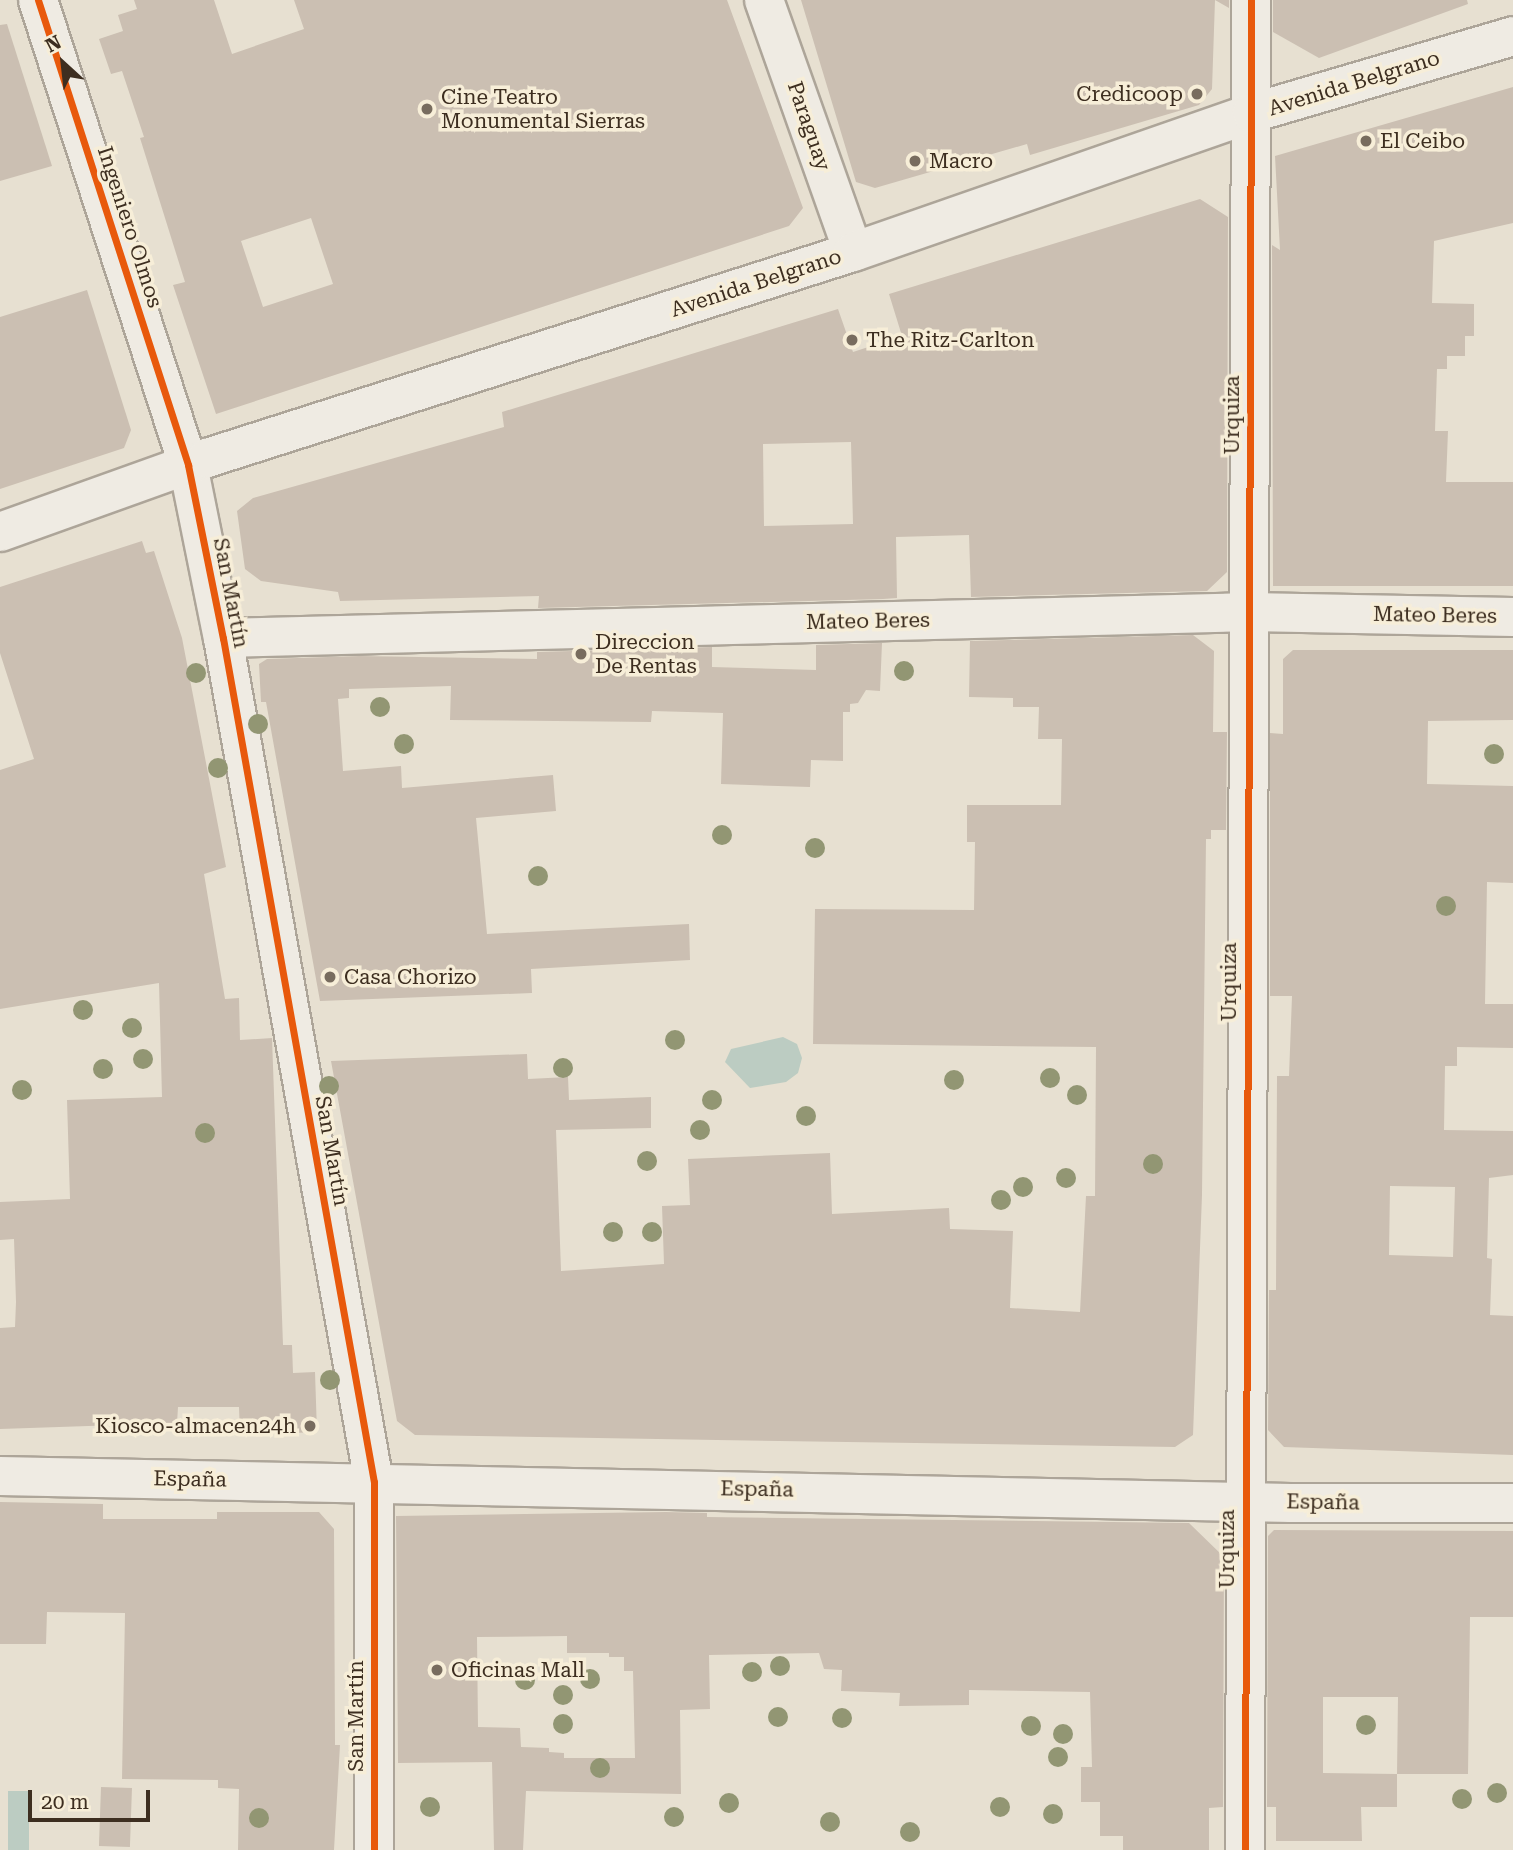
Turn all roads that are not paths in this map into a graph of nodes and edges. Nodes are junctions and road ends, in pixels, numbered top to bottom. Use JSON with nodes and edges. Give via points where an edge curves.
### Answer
{"nodes":[{"id":1,"x":38,"y":0,"type":"edge"},
{"id":2,"x":764,"y":0,"type":"edge"},
{"id":3,"x":1251,"y":0,"type":"edge"},
{"id":4,"x":1513,"y":36,"type":"edge"},
{"id":5,"x":1252,"y":114,"type":"junction"},
{"id":6,"x":853,"y":252,"type":"junction"},
{"id":7,"x":188,"y":465,"type":"junction"},
{"id":8,"x":0,"y":532,"type":"edge"},
{"id":9,"x":1248,"y":612,"type":"junction"},
{"id":10,"x":1513,"y":617,"type":"edge"},
{"id":11,"x":223,"y":638,"type":"junction"},
{"id":12,"x":0,"y":1476,"type":"edge"},
{"id":13,"x":374,"y":1482,"type":"junction"},
{"id":14,"x":1245,"y":1499,"type":"junction"},
{"id":15,"x":1513,"y":1503,"type":"edge"},
{"id":16,"x":374,"y":1850,"type":"edge"},
{"id":17,"x":1245,"y":1850,"type":"edge"}],
"edges":[{"from":1,"to":7,"type":"street","name":"Ingeniero Olmos"},
{"from":2,"to":6,"type":"street","name":"Paraguay"},
{"from":3,"to":5,"type":"street","name":"Urquiza"},
{"from":4,"to":5,"type":"street","name":"Avenida Belgrano"},
{"from":5,"to":6,"type":"street","name":"Avenida Belgrano"},
{"from":5,"to":9,"type":"street","name":"Urquiza"},
{"from":6,"to":7,"type":"street","name":"Avenida Belgrano"},
{"from":7,"to":8,"type":"street","name":"Avenida Belgrano"},
{"from":7,"to":11,"type":"street","name":"San Martín"},
{"from":9,"to":10,"type":"street","name":"Mateo Beres"},
{"from":9,"to":11,"type":"street","name":"Mateo Beres"},
{"from":9,"to":14,"type":"street","name":"Urquiza"},
{"from":11,"to":13,"type":"street","name":"San Martín"},
{"from":12,"to":13,"type":"street","name":"España"},
{"from":13,"to":14,"type":"street","name":"España"},
{"from":13,"to":16,"type":"street","name":"San Martín"},
{"from":14,"to":15,"type":"street","name":"España"},
{"from":14,"to":17,"type":"street","name":"Urquiza"}]}
